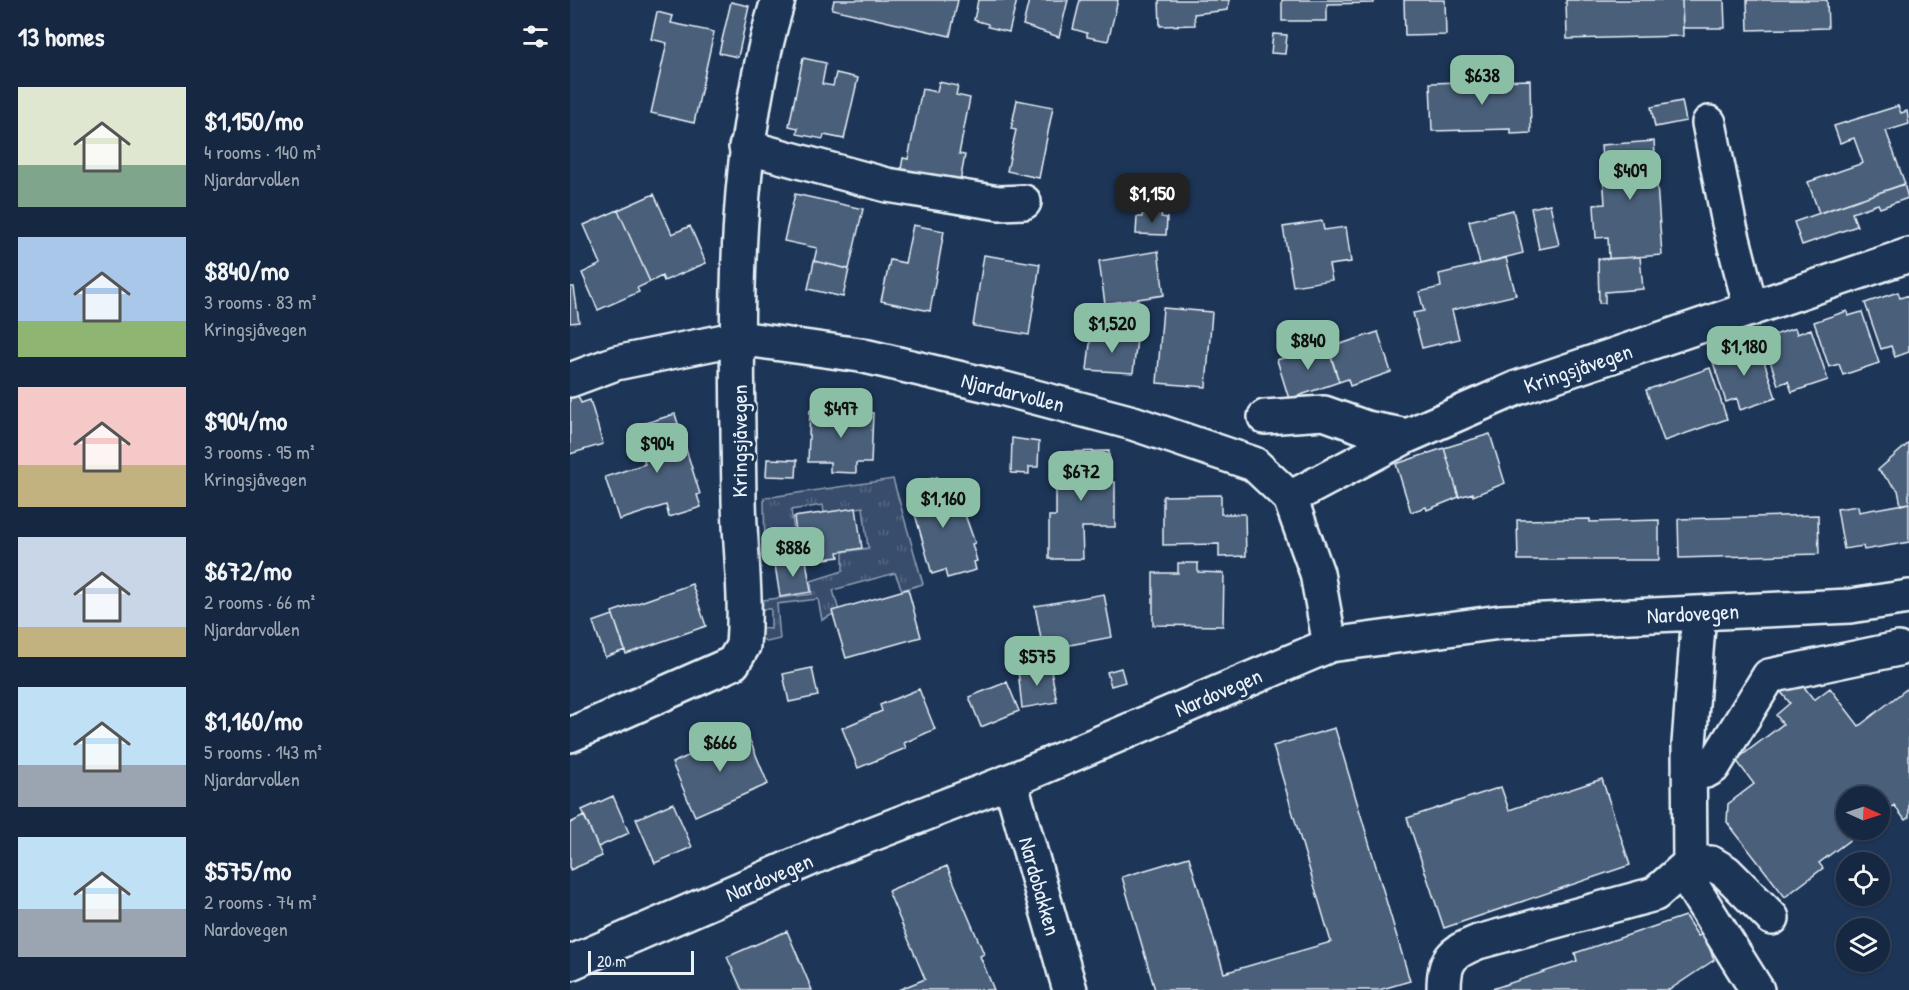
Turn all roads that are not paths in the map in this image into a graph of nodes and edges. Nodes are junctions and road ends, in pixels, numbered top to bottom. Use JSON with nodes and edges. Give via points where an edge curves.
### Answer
{"nodes":[{"id":1,"x":778,"y":0,"type":"edge"},
{"id":2,"x":1709,"y":123,"type":"dead end"},
{"id":3,"x":746,"y":147,"type":"junction"},
{"id":4,"x":1024,"y":202,"type":"dead end"},
{"id":5,"x":1909,"y":255,"type":"edge"},
{"id":6,"x":1751,"y":309,"type":"junction"},
{"id":7,"x":739,"y":338,"type":"junction"},
{"id":8,"x":570,"y":380,"type":"edge"},
{"id":9,"x":1265,"y":417,"type":"dead end"},
{"id":10,"x":1407,"y":436,"type":"junction"},
{"id":11,"x":1290,"y":498,"type":"junction"},
{"id":12,"x":1909,"y":597,"type":"edge"},
{"id":13,"x":1699,"y":613,"type":"junction"},
{"id":14,"x":1330,"y":645,"type":"junction"},
{"id":15,"x":1898,"y":649,"type":"dead end"},
{"id":16,"x":570,"y":735,"type":"edge"},
{"id":17,"x":1689,"y":773,"type":"junction"},
{"id":18,"x":1010,"y":781,"type":"junction"},
{"id":19,"x":1690,"y":862,"type":"junction"},
{"id":20,"x":1772,"y":918,"type":"dead end"},
{"id":21,"x":570,"y":963,"type":"edge"},
{"id":22,"x":1070,"y":990,"type":"edge"},
{"id":23,"x":1444,"y":990,"type":"edge"},
{"id":24,"x":1757,"y":990,"type":"edge"}],
"edges":[{"from":1,"to":3,"type":"street","name":"Kringsjåvegen","via":[[758,76]]},
{"from":2,"to":6,"type":"street"},
{"from":3,"to":4,"type":"street","via":[[887,185],[999,203]]},
{"from":3,"to":7,"type":"street","name":"Kringsjåvegen","via":[[740,227]]},
{"from":5,"to":6,"type":"street","name":"Kringsjåvegen"},
{"from":6,"to":10,"type":"street","name":"Kringsjåvegen","via":[[1517,388]]},
{"from":7,"to":8,"type":"street","name":"Njardarvollen","via":[[616,363]]},
{"from":7,"to":11,"type":"street","name":"Njardarvollen","via":[[860,355],[1133,423],[1254,464]]},
{"from":7,"to":16,"type":"street","name":"Kringsjåvegen","via":[[742,646],[733,663]]},
{"from":9,"to":10,"type":"street","via":[[1324,413],[1366,428]]},
{"from":10,"to":11,"type":"street","name":"Kringsjåvegen"},
{"from":11,"to":14,"type":"street","name":"Njardarvollen","via":[[1317,573]]},
{"from":12,"to":13,"type":"street","name":"Nardovegen","via":[[1850,606]]},
{"from":13,"to":14,"type":"street","name":"Nardovegen","via":[[1500,622]]},
{"from":13,"to":17,"type":"street"},
{"from":14,"to":18,"type":"street","name":"Nardovegen"},
{"from":15,"to":17,"type":"street","via":[[1769,676],[1713,767]]},
{"from":17,"to":19,"type":"street"},
{"from":18,"to":21,"type":"street","name":"Nardovegen","via":[[828,851]]},
{"from":18,"to":22,"type":"street","name":"Nardobakken"},
{"from":19,"to":20,"type":"street","via":[[1711,863],[1726,872]]},
{"from":19,"to":23,"type":"street","via":[[1655,894],[1458,950],[1446,967]]},
{"from":19,"to":24,"type":"street","via":[[1694,889]]}]}
